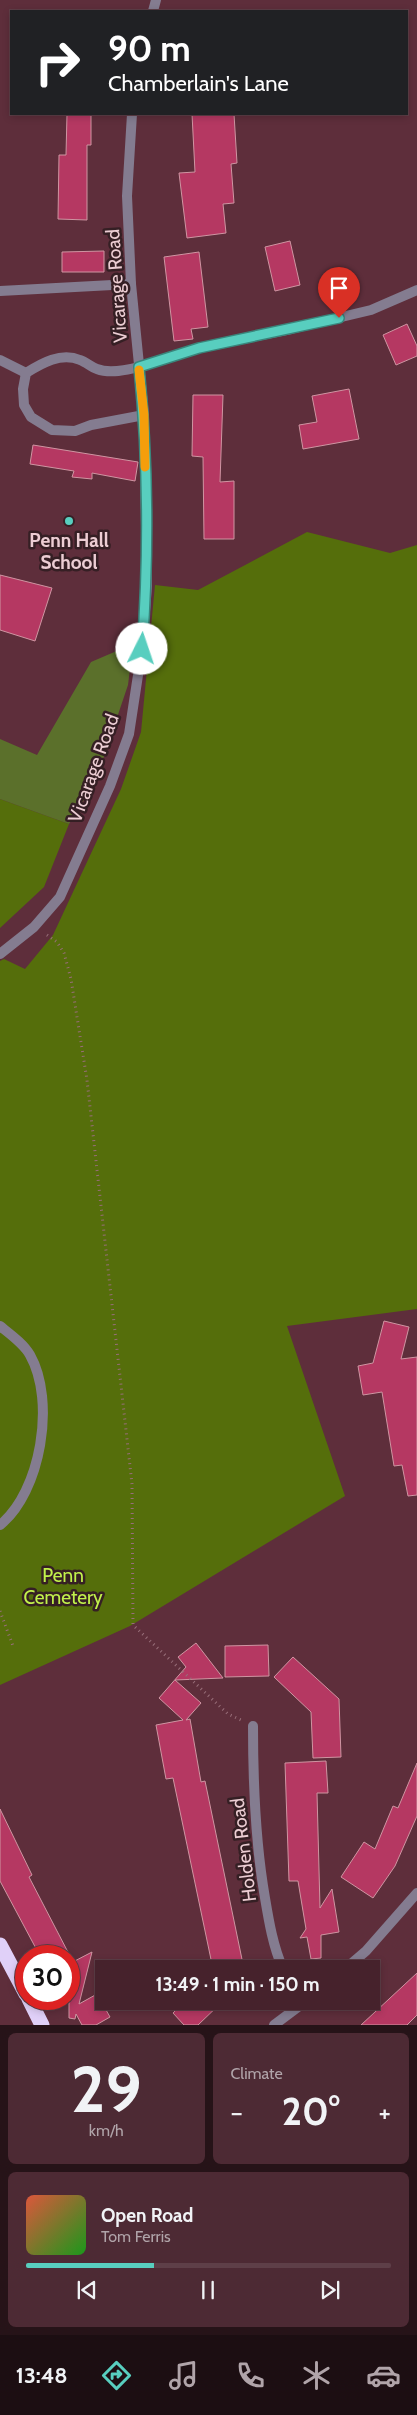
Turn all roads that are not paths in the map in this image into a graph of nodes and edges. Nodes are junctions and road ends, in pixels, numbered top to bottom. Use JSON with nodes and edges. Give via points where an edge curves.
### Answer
{"nodes":[{"id":1,"x":132,"y":115,"type":"edge"},
{"id":2,"x":131,"y":284,"type":"junction"},
{"id":3,"x":417,"y":290,"type":"edge"},
{"id":4,"x":0,"y":292,"type":"edge"},
{"id":5,"x":0,"y":360,"type":"edge"},
{"id":6,"x":139,"y":367,"type":"junction"},
{"id":7,"x":26,"y":373,"type":"junction"},
{"id":8,"x":144,"y":415,"type":"junction"},
{"id":9,"x":0,"y":954,"type":"edge"},
{"id":10,"x":0,"y":1326,"type":"edge"},
{"id":11,"x":0,"y":1525,"type":"edge"},
{"id":12,"x":253,"y":1726,"type":"road end"},
{"id":13,"x":417,"y":1893,"type":"edge"},
{"id":14,"x":0,"y":1945,"type":"edge"},
{"id":15,"x":280,"y":1960,"type":"edge"},
{"id":16,"x":356,"y":1960,"type":"edge"},
{"id":17,"x":15,"y":1973,"type":"edge"},
{"id":18,"x":34,"y":2010,"type":"edge"},
{"id":19,"x":293,"y":2010,"type":"edge"},
{"id":20,"x":42,"y":2025,"type":"edge"},
{"id":21,"x":274,"y":2025,"type":"edge"}],
"edges":[{"from":1,"to":2,"type":"street","name":"Vicarage Road","via":[[128,196]]},
{"from":2,"to":4,"type":"street"},
{"from":2,"to":6,"type":"street","name":"Vicarage Road"},
{"from":3,"to":6,"type":"street","via":[[371,310],[199,348]]},
{"from":5,"to":7,"type":"street"},
{"from":6,"to":7,"type":"street","via":[[119,371],[98,370],[80,359],[68,357],[50,359]]},
{"from":6,"to":8,"type":"street","name":"Vicarage Road"},
{"from":7,"to":8,"type":"street","via":[[24,405],[31,417],[52,430],[75,431]]},
{"from":8,"to":9,"type":"street","name":"Vicarage Road","via":[[147,586],[142,649],[129,734],[110,786],[60,897],[34,927]]},
{"from":10,"to":11,"type":"street","via":[[30,1354],[41,1384],[43,1409],[34,1470],[22,1499]]},
{"from":12,"to":15,"type":"street","name":"Holden Road","via":[[252,1779],[258,1848],[268,1918]]},
{"from":13,"to":16,"type":"street"},
{"from":14,"to":17,"type":"highway"},
{"from":18,"to":20,"type":"highway"},
{"from":19,"to":21,"type":"street"}]}
